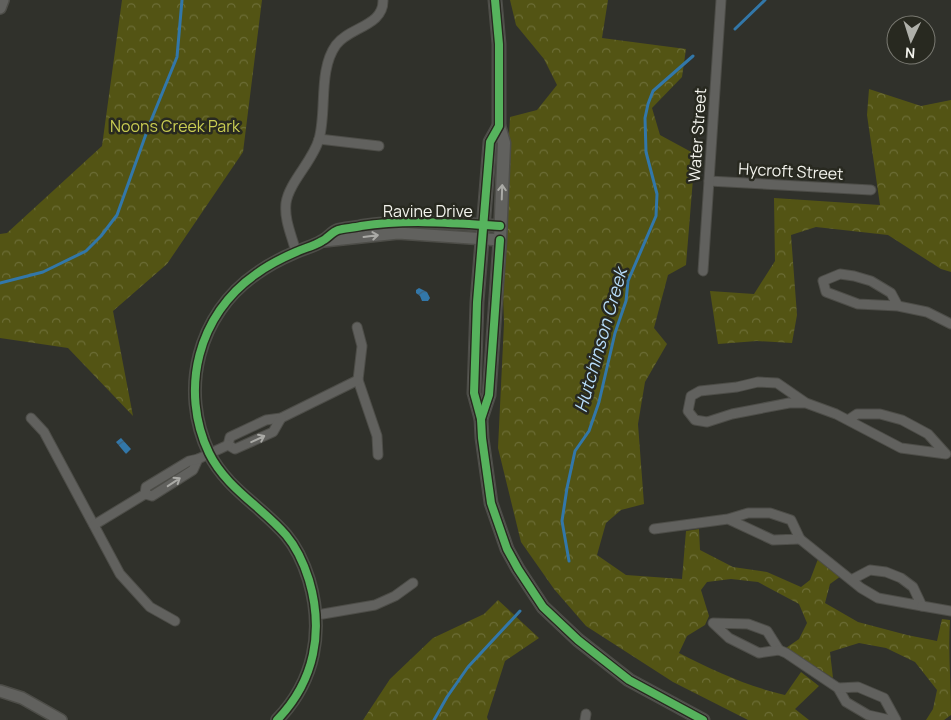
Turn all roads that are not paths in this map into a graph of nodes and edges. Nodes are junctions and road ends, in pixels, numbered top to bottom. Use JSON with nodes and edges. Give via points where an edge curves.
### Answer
{"nodes":[{"id":1,"x":3,"y":0,"type":"edge"},
{"id":2,"x":383,"y":0,"type":"edge"},
{"id":3,"x":495,"y":0,"type":"edge"},
{"id":4,"x":720,"y":0,"type":"edge"},
{"id":5,"x":0,"y":8,"type":"edge"},
{"id":6,"x":378,"y":17,"type":"junction"},
{"id":7,"x":386,"y":22,"type":"dead end"},
{"id":8,"x":498,"y":126,"type":"junction"},
{"id":9,"x":319,"y":139,"type":"junction"},
{"id":10,"x":379,"y":146,"type":"dead end"},
{"id":11,"x":709,"y":181,"type":"junction"},
{"id":12,"x":871,"y":190,"type":"dead end"},
{"id":13,"x":483,"y":225,"type":"junction"},
{"id":14,"x":500,"y":226,"type":"junction"},
{"id":15,"x":482,"y":238,"type":"junction"},
{"id":16,"x":500,"y":240,"type":"junction"},
{"id":17,"x":322,"y":241,"type":"junction"},
{"id":18,"x":296,"y":252,"type":"junction"},
{"id":19,"x":703,"y":271,"type":"dead end"},
{"id":20,"x":898,"y":306,"type":"junction"},
{"id":21,"x":951,"y":324,"type":"edge"},
{"id":22,"x":357,"y":327,"type":"dead end"},
{"id":23,"x":358,"y":380,"type":"junction"},
{"id":24,"x":806,"y":402,"type":"junction"},
{"id":25,"x":31,"y":418,"type":"dead end"},
{"id":26,"x":282,"y":418,"type":"junction"},
{"id":27,"x":481,"y":420,"type":"junction"},
{"id":28,"x":848,"y":420,"type":"junction"},
{"id":29,"x":228,"y":445,"type":"junction"},
{"id":30,"x":209,"y":453,"type":"junction"},
{"id":31,"x":378,"y":455,"type":"dead end"},
{"id":32,"x":948,"y":455,"type":"edge"},
{"id":33,"x":728,"y":519,"type":"junction"},
{"id":34,"x":94,"y":525,"type":"junction"},
{"id":35,"x":654,"y":528,"type":"dead end"},
{"id":36,"x":800,"y":540,"type":"junction"},
{"id":37,"x":851,"y":580,"type":"junction"},
{"id":38,"x":414,"y":583,"type":"dead end"},
{"id":39,"x":922,"y":606,"type":"junction"},
{"id":40,"x":951,"y":611,"type":"edge"},
{"id":41,"x":317,"y":614,"type":"junction"},
{"id":42,"x":175,"y":621,"type":"dead end"},
{"id":43,"x":779,"y":650,"type":"junction"},
{"id":44,"x":838,"y":688,"type":"junction"},
{"id":45,"x":0,"y":692,"type":"edge"},
{"id":46,"x":61,"y":720,"type":"edge"},
{"id":47,"x":277,"y":720,"type":"edge"},
{"id":48,"x":703,"y":720,"type":"edge"},
{"id":49,"x":890,"y":720,"type":"edge"},
{"id":50,"x":896,"y":720,"type":"edge"}],
"edges":[{"from":1,"to":5,"type":"street"},
{"from":2,"to":6,"type":"street"},
{"from":3,"to":8,"type":"main road","via":[[500,53]]},
{"from":4,"to":11,"type":"street","name":"Water Street"},
{"from":6,"to":7,"type":"street"},
{"from":6,"to":9,"type":"street","via":[[350,32],[336,44],[331,54]]},
{"from":8,"to":13,"type":"main road","via":[[490,142]]},
{"from":14,"to":8,"type":"main road","one_way":true,"via":[[504,143]]},
{"from":9,"to":10,"type":"street"},
{"from":9,"to":18,"type":"street","via":[[287,198],[286,218]]},
{"from":11,"to":12,"type":"street","name":"Hycroft Street"},
{"from":11,"to":19,"type":"street","name":"Water Street"},
{"from":13,"to":14,"type":"street","name":"Ravine Drive"},
{"from":13,"to":15,"type":"main road"},
{"from":13,"to":17,"type":"street","name":"Ravine Drive","via":[[385,223],[337,230]]},
{"from":14,"to":16,"type":"main road"},
{"from":15,"to":16,"type":"street","name":"Ravine Drive"},
{"from":17,"to":15,"type":"street","name":"Ravine Drive","one_way":true,"via":[[398,233]]},
{"from":15,"to":27,"type":"main road","via":[[474,393]]},
{"from":16,"to":27,"type":"main road","via":[[490,395]]},
{"from":17,"to":18,"type":"street","name":"Ravine Drive"},
{"from":18,"to":30,"type":"street","name":"Ravine Drive","via":[[242,284],[217,312],[205,337],[197,363],[194,391]]},
{"from":20,"to":20,"type":"street","via":[[891,293],[871,281],[840,274],[823,281],[826,292],[858,304]]},
{"from":20,"to":21,"type":"street","via":[[927,312]]},
{"from":22,"to":23,"type":"street","via":[[362,346]]},
{"from":23,"to":26,"type":"street"},
{"from":23,"to":31,"type":"street","via":[[377,436]]},
{"from":24,"to":24,"type":"street","via":[[777,384],[758,382],[700,391],[692,396],[688,411],[695,420],[707,422],[732,414]]},
{"from":24,"to":28,"type":"street"},
{"from":25,"to":34,"type":"street","via":[[44,432]]},
{"from":26,"to":29,"type":"street","via":[[266,420],[230,437]]},
{"from":29,"to":26,"type":"street","one_way":true,"via":[[235,449],[273,432]]},
{"from":27,"to":48,"type":"main road","via":[[491,503],[508,549],[543,607],[610,667]]},
{"from":28,"to":32,"type":"street","via":[[901,448]]},
{"from":28,"to":32,"type":"street","via":[[857,414],[880,414],[902,420],[928,434]]},
{"from":29,"to":30,"type":"street"},
{"from":30,"to":34,"type":"street","via":[[188,461],[146,487],[145,494]]},
{"from":30,"to":41,"type":"street","name":"Ravine Drive","via":[[231,485],[274,522],[294,545],[308,575]]},
{"from":33,"to":35,"type":"street"},
{"from":33,"to":36,"type":"street","via":[[773,540]]},
{"from":33,"to":36,"type":"street","via":[[748,513],[770,513],[791,520]]},
{"from":34,"to":42,"type":"street","via":[[120,574],[150,608]]},
{"from":36,"to":37,"type":"street"},
{"from":37,"to":39,"type":"street","via":[[878,598]]},
{"from":37,"to":39,"type":"street","via":[[870,570],[886,572],[902,578],[913,587]]},
{"from":38,"to":41,"type":"street","via":[[375,605]]},
{"from":39,"to":40,"type":"street"},
{"from":41,"to":47,"type":"street","name":"Ravine Drive","via":[[310,667],[299,692]]},
{"from":43,"to":43,"type":"street","via":[[767,631],[748,624],[714,623],[729,638],[759,653]]},
{"from":43,"to":44,"type":"street"},
{"from":44,"to":49,"type":"street","via":[[846,702],[868,715]]},
{"from":44,"to":50,"type":"street","via":[[858,687],[884,698]]},
{"from":45,"to":46,"type":"street","via":[[22,698]]}]}
